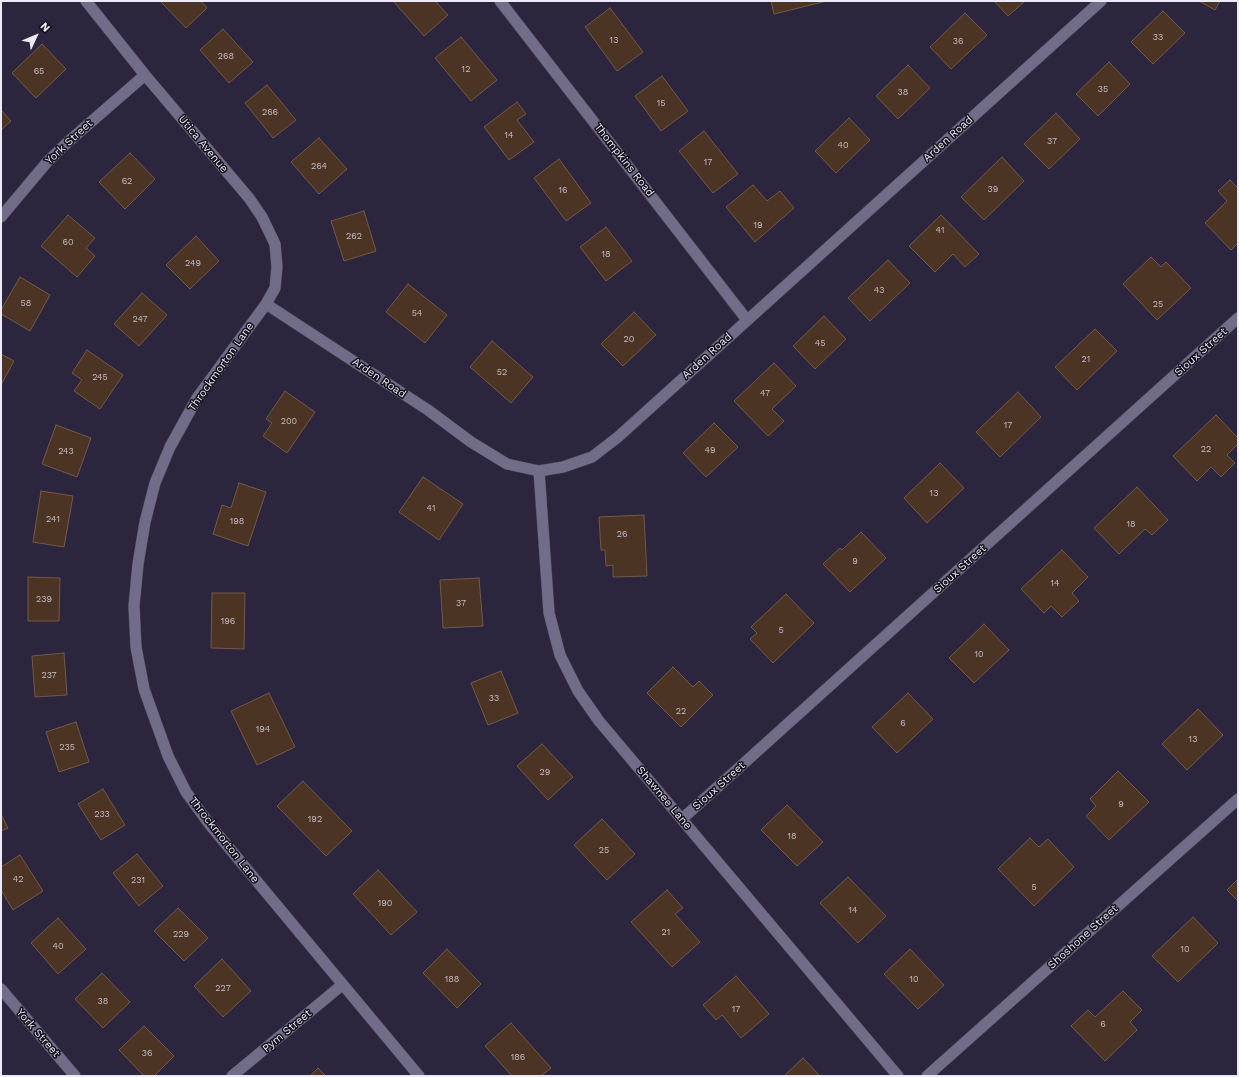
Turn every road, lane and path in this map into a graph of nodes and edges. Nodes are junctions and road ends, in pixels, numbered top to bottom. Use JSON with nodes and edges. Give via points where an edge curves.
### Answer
{"nodes":[{"id":1,"x":86,"y":1,"type":"edge"},
{"id":2,"x":500,"y":1,"type":"edge"},
{"id":3,"x":1101,"y":1,"type":"edge"},
{"id":4,"x":145,"y":75,"type":"junction"},
{"id":5,"x":1,"y":217,"type":"edge"},
{"id":6,"x":266,"y":304,"type":"junction"},
{"id":7,"x":1238,"y":318,"type":"edge"},
{"id":8,"x":747,"y":320,"type":"junction"},
{"id":9,"x":539,"y":471,"type":"junction"},
{"id":10,"x":1238,"y":799,"type":"edge"},
{"id":11,"x":682,"y":819,"type":"junction"},
{"id":12,"x":342,"y":985,"type":"junction"},
{"id":13,"x":1,"y":989,"type":"edge"},
{"id":14,"x":75,"y":1076,"type":"edge"},
{"id":15,"x":232,"y":1076,"type":"edge"},
{"id":16,"x":419,"y":1076,"type":"edge"},
{"id":17,"x":898,"y":1076,"type":"edge"},
{"id":18,"x":927,"y":1076,"type":"edge"}],
"edges":[{"from":1,"to":4,"type":"street","name":"Utica Avenue"},
{"from":2,"to":8,"type":"street","name":"Thompkins Road"},
{"from":3,"to":8,"type":"street","name":"Arden Road"},
{"from":4,"to":5,"type":"street","name":"York Street","via":[[48,161]]},
{"from":4,"to":6,"type":"street","name":"Utica Avenue","via":[[249,198],[262,217],[275,244],[277,267],[275,288]]},
{"from":6,"to":9,"type":"street","name":"Arden Road","via":[[428,410],[477,446],[507,464]]},
{"from":6,"to":12,"type":"street","name":"Throckmorton Lane","via":[[198,398],[170,447],[156,483],[145,522],[138,564],[134,606],[136,647],[144,689],[155,722],[186,792],[210,825]]},
{"from":7,"to":11,"type":"street","name":"Sioux Street"},
{"from":8,"to":9,"type":"street","name":"Arden Road","via":[[618,437],[592,457],[563,467]]},
{"from":9,"to":11,"type":"street","name":"Shawnee Lane","via":[[549,613],[560,655],[578,691],[591,709]]},
{"from":10,"to":18,"type":"street","name":"Shoshone Street"},
{"from":11,"to":17,"type":"street","name":"Shawnee Lane"},
{"from":12,"to":15,"type":"street","name":"Pym Street"},
{"from":12,"to":16,"type":"street","name":"Throckmorton Lane"},
{"from":13,"to":14,"type":"street","name":"York Street"}]}
